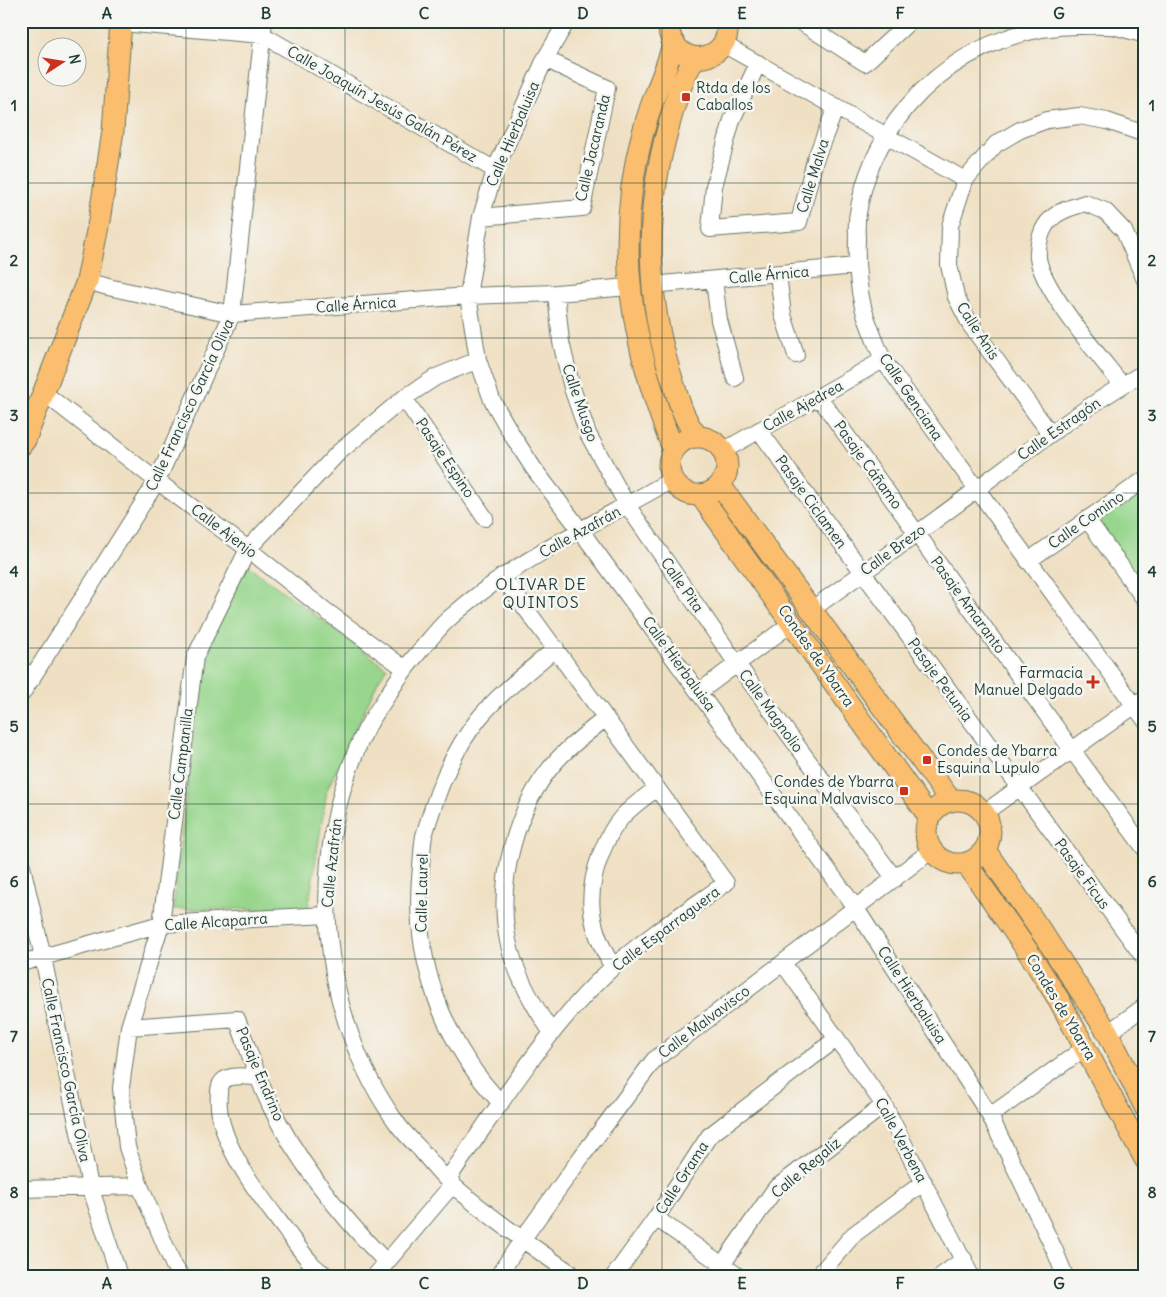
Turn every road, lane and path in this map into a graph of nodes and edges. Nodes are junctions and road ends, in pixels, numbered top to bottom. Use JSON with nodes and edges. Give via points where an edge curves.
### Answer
{"nodes":[{"id":1,"x":567,"y":21,"type":"edge"},
{"id":2,"x":670,"y":21,"type":"edge"},
{"id":3,"x":726,"y":21,"type":"edge"},
{"id":4,"x":799,"y":21,"type":"edge"},
{"id":5,"x":910,"y":21,"type":"edge"},
{"id":6,"x":121,"y":22,"type":"edge"},
{"id":7,"x":1028,"y":26,"type":"edge"},
{"id":8,"x":264,"y":28,"type":"edge"},
{"id":9,"x":1145,"y":35,"type":"edge"},
{"id":10,"x":673,"y":42,"type":"junction"},
{"id":11,"x":723,"y":44,"type":"junction"},
{"id":12,"x":695,"y":58,"type":"junction"},
{"id":13,"x":545,"y":59,"type":"junction"},
{"id":14,"x":758,"y":63,"type":"junction"},
{"id":15,"x":836,"y":107,"type":"junction"},
{"id":16,"x":1145,"y":134,"type":"edge"},
{"id":17,"x":887,"y":135,"type":"junction"},
{"id":18,"x":495,"y":170,"type":"junction"},
{"id":19,"x":965,"y":180,"type":"junction"},
{"id":20,"x":481,"y":218,"type":"junction"},
{"id":21,"x":856,"y":266,"type":"junction"},
{"id":22,"x":778,"y":274,"type":"junction"},
{"id":23,"x":714,"y":280,"type":"junction"},
{"id":24,"x":1145,"y":280,"type":"edge"},
{"id":25,"x":87,"y":281,"type":"junction"},
{"id":26,"x":652,"y":285,"type":"junction"},
{"id":27,"x":629,"y":287,"type":"junction"},
{"id":28,"x":556,"y":293,"type":"junction"},
{"id":29,"x":468,"y":296,"type":"junction"},
{"id":30,"x":232,"y":314,"type":"junction"},
{"id":31,"x":796,"y":355,"type":"dead end"},
{"id":32,"x":478,"y":360,"type":"junction"},
{"id":33,"x":883,"y":360,"type":"junction"},
{"id":34,"x":1145,"y":372,"type":"edge"},
{"id":35,"x":735,"y":378,"type":"dead end"},
{"id":36,"x":1122,"y":385,"type":"junction"},
{"id":37,"x":44,"y":393,"type":"junction"},
{"id":38,"x":819,"y":397,"type":"junction"},
{"id":39,"x":404,"y":398,"type":"junction"},
{"id":40,"x":759,"y":430,"type":"junction"},
{"id":41,"x":1050,"y":433,"type":"junction"},
{"id":42,"x":697,"y":436,"type":"junction"},
{"id":43,"x":21,"y":445,"type":"edge"},
{"id":44,"x":673,"y":449,"type":"junction"},
{"id":45,"x":723,"y":451,"type":"junction"},
{"id":46,"x":1145,"y":479,"type":"edge"},
{"id":47,"x":671,"y":480,"type":"junction"},
{"id":48,"x":157,"y":481,"type":"junction"},
{"id":49,"x":720,"y":486,"type":"junction"},
{"id":50,"x":976,"y":490,"type":"junction"},
{"id":51,"x":701,"y":496,"type":"junction"},
{"id":52,"x":627,"y":506,"type":"junction"},
{"id":53,"x":485,"y":518,"type":"dead end"},
{"id":54,"x":1087,"y":519,"type":"junction"},
{"id":55,"x":582,"y":530,"type":"junction"},
{"id":56,"x":917,"y":533,"type":"junction"},
{"id":57,"x":248,"y":549,"type":"junction"},
{"id":58,"x":1028,"y":561,"type":"junction"},
{"id":59,"x":862,"y":573,"type":"junction"},
{"id":60,"x":502,"y":576,"type":"junction"},
{"id":61,"x":1145,"y":600,"type":"edge"},
{"id":62,"x":811,"y":610,"type":"junction"},
{"id":63,"x":792,"y":623,"type":"junction"},
{"id":64,"x":556,"y":648,"type":"junction"},
{"id":65,"x":737,"y":664,"type":"junction"},
{"id":66,"x":404,"y":668,"type":"junction"},
{"id":67,"x":27,"y":673,"type":"edge"},
{"id":68,"x":699,"y":692,"type":"junction"},
{"id":69,"x":21,"y":695,"type":"edge"},
{"id":70,"x":1140,"y":702,"type":"edge"},
{"id":71,"x":606,"y":718,"type":"junction"},
{"id":72,"x":1145,"y":720,"type":"edge"},
{"id":73,"x":1072,"y":750,"type":"junction"},
{"id":74,"x":657,"y":788,"type":"junction"},
{"id":75,"x":1019,"y":788,"type":"junction"},
{"id":76,"x":950,"y":801,"type":"junction"},
{"id":77,"x":984,"y":813,"type":"junction"},
{"id":78,"x":930,"y":818,"type":"junction"},
{"id":79,"x":1145,"y":848,"type":"edge"},
{"id":80,"x":932,"y":850,"type":"junction"},
{"id":81,"x":985,"y":850,"type":"junction"},
{"id":82,"x":21,"y":862,"type":"edge"},
{"id":83,"x":966,"y":863,"type":"junction"},
{"id":84,"x":895,"y":879,"type":"junction"},
{"id":85,"x":855,"y":907,"type":"junction"},
{"id":86,"x":327,"y":916,"type":"junction"},
{"id":87,"x":161,"y":924,"type":"junction"},
{"id":88,"x":43,"y":957,"type":"junction"},
{"id":89,"x":1145,"y":959,"type":"edge"},
{"id":90,"x":21,"y":963,"type":"edge"},
{"id":91,"x":783,"y":963,"type":"junction"},
{"id":92,"x":613,"y":968,"type":"junction"},
{"id":93,"x":1145,"y":1006,"type":"edge"},
{"id":94,"x":129,"y":1027,"type":"junction"},
{"id":95,"x":552,"y":1033,"type":"junction"},
{"id":96,"x":1108,"y":1033,"type":"junction"},
{"id":97,"x":836,"y":1039,"type":"junction"},
{"id":98,"x":1086,"y":1047,"type":"junction"},
{"id":99,"x":258,"y":1077,"type":"junction"},
{"id":100,"x":501,"y":1103,"type":"junction"},
{"id":101,"x":884,"y":1105,"type":"junction"},
{"id":102,"x":1145,"y":1107,"type":"edge"},
{"id":103,"x":990,"y":1116,"type":"junction"},
{"id":104,"x":1145,"y":1159,"type":"edge"},
{"id":105,"x":450,"y":1182,"type":"junction"},
{"id":106,"x":924,"y":1182,"type":"junction"},
{"id":107,"x":90,"y":1186,"type":"junction"},
{"id":108,"x":140,"y":1186,"type":"junction"},
{"id":109,"x":21,"y":1189,"type":"edge"},
{"id":110,"x":656,"y":1218,"type":"junction"},
{"id":111,"x":522,"y":1240,"type":"junction"},
{"id":112,"x":964,"y":1259,"type":"junction"},
{"id":113,"x":386,"y":1262,"type":"junction"},
{"id":114,"x":722,"y":1265,"type":"junction"},
{"id":115,"x":119,"y":1276,"type":"edge"},
{"id":116,"x":181,"y":1276,"type":"edge"},
{"id":117,"x":327,"y":1276,"type":"edge"},
{"id":118,"x":375,"y":1276,"type":"edge"},
{"id":119,"x":498,"y":1276,"type":"edge"},
{"id":120,"x":575,"y":1276,"type":"edge"},
{"id":121,"x":614,"y":1276,"type":"edge"},
{"id":122,"x":738,"y":1276,"type":"edge"},
{"id":123,"x":818,"y":1276,"type":"edge"},
{"id":124,"x":940,"y":1276,"type":"edge"},
{"id":125,"x":972,"y":1276,"type":"edge"},
{"id":126,"x":1065,"y":1276,"type":"edge"}],
"edges":[{"from":1,"to":13,"type":"street","name":"Calle Hierbaluisa"},
{"from":2,"to":10,"type":"main road"},
{"from":3,"to":11,"type":"main road","via":[[727,34]]},
{"from":4,"to":5,"type":"street","via":[[865,64]]},
{"from":6,"to":8,"type":"street","name":"Calle Joaquín Jesús Galán Pérez"},
{"from":6,"to":25,"type":"main road","via":[[113,131]]},
{"from":7,"to":9,"type":"street","name":"Calle Genciana","via":[[1114,26]]},
{"from":7,"to":17,"type":"street","name":"Calle Genciana","via":[[964,58],[934,80],[908,105]]},
{"from":8,"to":18,"type":"street","name":"Calle Joaquín Jesús Galán Pérez"},
{"from":8,"to":30,"type":"street","name":"Calle Francisco García Oliva"},
{"from":10,"to":12,"type":"main road","via":[[682,54]]},
{"from":10,"to":27,"type":"main road","via":[[642,137],[636,167],[627,254]]},
{"from":11,"to":12,"type":"main road","via":[[712,54]]},
{"from":11,"to":14,"type":"street"},
{"from":12,"to":26,"type":"main road","via":[[675,104],[654,188],[650,254]]},
{"from":13,"to":18,"type":"street","name":"Calle Hierbaluisa"},
{"from":13,"to":20,"type":"street","name":"Calle Jacaranda","via":[[607,88],[582,208]]},
{"from":14,"to":15,"type":"street"},
{"from":14,"to":15,"type":"street","name":"Calle Malva","via":[[732,120],[714,186],[710,229],[800,222],[815,160]]},
{"from":15,"to":17,"type":"street"},
{"from":16,"to":19,"type":"street","name":"Calle Anis","via":[[1107,121],[1079,116],[1047,120],[996,144]]},
{"from":17,"to":19,"type":"street"},
{"from":17,"to":21,"type":"street","name":"Calle Genciana","via":[[868,172],[858,214]]},
{"from":18,"to":20,"type":"street","name":"Calle Hierbaluisa"},
{"from":19,"to":41,"type":"street","name":"Calle Anis","via":[[950,226],[948,265],[956,297],[971,326]]},
{"from":20,"to":29,"type":"street","name":"Calle Hierbaluisa"},
{"from":21,"to":22,"type":"street","name":"Calle Árnica"},
{"from":21,"to":33,"type":"street","name":"Calle Genciana","via":[[864,307]]},
{"from":22,"to":23,"type":"street","name":"Calle Árnica"},
{"from":22,"to":31,"type":"street","via":[[783,315]]},
{"from":23,"to":26,"type":"street","name":"Calle Árnica"},
{"from":23,"to":35,"type":"street","via":[[719,320]]},
{"from":24,"to":36,"type":"street","via":[[1124,231],[1105,211],[1085,203],[1062,210],[1049,220],[1038,240],[1038,259],[1046,280]]},
{"from":25,"to":30,"type":"street","name":"Calle Árnica"},
{"from":25,"to":37,"type":"main road"},
{"from":26,"to":42,"type":"main road","via":[[666,362],[688,425]]},
{"from":27,"to":28,"type":"street","name":"Calle Árnica"},
{"from":27,"to":44,"type":"main road","via":[[647,377]]},
{"from":28,"to":29,"type":"street","name":"Calle Árnica"},
{"from":28,"to":52,"type":"street","name":"Calle Musgo","via":[[572,388],[588,434]]},
{"from":29,"to":30,"type":"street","name":"Calle Árnica"},
{"from":29,"to":32,"type":"street","name":"Calle Hierbaluisa"},
{"from":30,"to":48,"type":"street","name":"Calle Francisco García Oliva"},
{"from":32,"to":39,"type":"street","name":"Calle Campanilla","via":[[436,377]]},
{"from":32,"to":55,"type":"street","name":"Calle Hierbaluisa","via":[[492,400],[512,435]]},
{"from":33,"to":38,"type":"street","name":"Calle Ajedrea"},
{"from":33,"to":50,"type":"street","name":"Calle Genciana"},
{"from":34,"to":36,"type":"street","name":"Calle Estragón"},
{"from":36,"to":41,"type":"street","name":"Calle Estragón"},
{"from":37,"to":43,"type":"main road"},
{"from":37,"to":48,"type":"street","name":"Calle Ajenjo"},
{"from":38,"to":40,"type":"street","name":"Calle Ajedrea"},
{"from":38,"to":56,"type":"street","name":"Pasaje Cáñamo"},
{"from":39,"to":53,"type":"street","name":"Pasaje Espino"},
{"from":39,"to":57,"type":"street","name":"Calle Campanilla","via":[[338,453]]},
{"from":40,"to":45,"type":"street","name":"Calle Ajedrea"},
{"from":40,"to":59,"type":"street","name":"Pasaje Ciclamen"},
{"from":41,"to":50,"type":"street","name":"Calle Estragón"},
{"from":42,"to":44,"type":"main road","via":[[680,442]]},
{"from":42,"to":45,"type":"main road","via":[[716,443]]},
{"from":44,"to":47,"type":"main road","via":[[668,464]]},
{"from":45,"to":49,"type":"main road","via":[[727,468]]},
{"from":46,"to":54,"type":"street","name":"Calle Comino"},
{"from":47,"to":51,"type":"main road","via":[[684,492]]},
{"from":47,"to":52,"type":"street","name":"Calle Azafrán"},
{"from":48,"to":57,"type":"street","name":"Calle Ajenjo"},
{"from":48,"to":67,"type":"street","name":"Calle Francisco García Oliva"},
{"from":49,"to":51,"type":"main road"},
{"from":49,"to":62,"type":"main road","name":"Condes de Ybarra"},
{"from":50,"to":56,"type":"street","name":"Calle Brezo"},
{"from":50,"to":58,"type":"street","name":"Calle Genciana"},
{"from":51,"to":63,"type":"main road","name":"Condes de Ybarra"},
{"from":52,"to":55,"type":"street","name":"Calle Azafrán"},
{"from":52,"to":65,"type":"street","name":"Calle Pita"},
{"from":54,"to":58,"type":"street","name":"Calle Comino"},
{"from":54,"to":61,"type":"street"},
{"from":55,"to":60,"type":"street","name":"Calle Azafrán"},
{"from":55,"to":68,"type":"street","name":"Calle Hierbaluisa"},
{"from":56,"to":59,"type":"street","name":"Calle Brezo"},
{"from":56,"to":73,"type":"street","name":"Pasaje Amaranto"},
{"from":57,"to":66,"type":"street","name":"Calle Ajenjo"},
{"from":57,"to":87,"type":"street","name":"Calle Campanilla","via":[[195,658]]},
{"from":58,"to":70,"type":"street","name":"Calle Genciana"},
{"from":59,"to":62,"type":"street","name":"Calle Brezo"},
{"from":59,"to":75,"type":"street","name":"Pasaje Petunia"},
{"from":60,"to":64,"type":"street","name":"Calle Esparraguera"},
{"from":60,"to":66,"type":"street","name":"Calle Azafrán","via":[[450,617]]},
{"from":62,"to":76,"type":"main road","name":"Condes de Ybarra"},
{"from":63,"to":65,"type":"street"},
{"from":63,"to":78,"type":"main road","name":"Condes de Ybarra"},
{"from":64,"to":71,"type":"street","name":"Calle Esparraguera"},
{"from":64,"to":100,"type":"street","name":"Calle Laurel","via":[[502,694],[461,745],[445,776],[424,838],[419,879],[419,915],[431,984],[461,1053]]},
{"from":65,"to":68,"type":"street"},
{"from":65,"to":84,"type":"street","name":"Calle Magnolio"},
{"from":66,"to":86,"type":"street","name":"Calle Azafrán","via":[[367,727],[348,774],[332,839]]},
{"from":67,"to":69,"type":"street","name":"Calle Francisco García Oliva"},
{"from":68,"to":85,"type":"street","name":"Calle Hierbaluisa"},
{"from":70,"to":72,"type":"street","name":"Calle Genciana"},
{"from":70,"to":73,"type":"street"},
{"from":71,"to":74,"type":"street","name":"Calle Esparraguera"},
{"from":71,"to":95,"type":"street","via":[[557,761],[530,798],[507,868],[508,941],[521,979]]},
{"from":73,"to":75,"type":"street"},
{"from":73,"to":79,"type":"street","name":"Pasaje Amaranto"},
{"from":74,"to":92,"type":"street","via":[[620,819],[607,840],[593,880],[595,932]]},
{"from":74,"to":92,"type":"street","name":"Calle Esparraguera","via":[[726,883]]},
{"from":75,"to":77,"type":"street"},
{"from":75,"to":89,"type":"street","name":"Pasaje Ficus"},
{"from":76,"to":77,"type":"main road","via":[[969,802]]},
{"from":76,"to":78,"type":"main road"},
{"from":77,"to":81,"type":"main road","via":[[990,831]]},
{"from":78,"to":80,"type":"main road","via":[[927,836]]},
{"from":80,"to":83,"type":"main road","via":[[948,862]]},
{"from":80,"to":84,"type":"street","name":"Calle Malvavisco"},
{"from":81,"to":83,"type":"main road"},
{"from":81,"to":96,"type":"main road","name":"Condes de Ybarra"},
{"from":82,"to":88,"type":"street","name":"Calle Francisco García Oliva"},
{"from":83,"to":98,"type":"main road","name":"Condes de Ybarra","via":[[1027,950]]},
{"from":84,"to":85,"type":"street","name":"Calle Malvavisco"},
{"from":85,"to":91,"type":"street","name":"Calle Malvavisco"},
{"from":85,"to":103,"type":"street","name":"Calle Hierbaluisa"},
{"from":86,"to":87,"type":"street","name":"Calle Alcaparra"},
{"from":86,"to":105,"type":"street","name":"Calle Azafrán","via":[[339,995],[360,1058],[399,1126]]},
{"from":87,"to":88,"type":"street","name":"Calle Alcaparra"},
{"from":87,"to":94,"type":"street","name":"Calle Campanilla"},
{"from":88,"to":90,"type":"street","name":"Calle Alcaparra"},
{"from":88,"to":107,"type":"street","name":"Calle Francisco García Oliva"},
{"from":91,"to":97,"type":"street","name":"Calle Verbena"},
{"from":91,"to":111,"type":"street","name":"Calle Malvavisco","via":[[654,1060]]},
{"from":92,"to":95,"type":"street","name":"Calle Esparraguera"},
{"from":93,"to":96,"type":"street"},
{"from":94,"to":99,"type":"street","name":"Pasaje Endrino","via":[[237,1019]]},
{"from":94,"to":108,"type":"street","name":"Calle Campanilla","via":[[121,1088],[127,1147]]},
{"from":95,"to":100,"type":"street","name":"Calle Esparraguera"},
{"from":96,"to":102,"type":"main road","name":"Condes de Ybarra"},
{"from":97,"to":101,"type":"street","name":"Calle Verbena"},
{"from":97,"to":110,"type":"street","name":"Calle Grama","via":[[709,1136]]},
{"from":98,"to":103,"type":"street"},
{"from":98,"to":104,"type":"main road","name":"Condes de Ybarra"},
{"from":99,"to":113,"type":"street","name":"Pasaje Endrino","via":[[286,1136],[319,1184]]},
{"from":99,"to":117,"type":"street","via":[[223,1080],[218,1100],[227,1136],[258,1194],[313,1266]]},
{"from":100,"to":105,"type":"street","name":"Calle Esparraguera"},
{"from":101,"to":106,"type":"street","name":"Calle Verbena"},
{"from":101,"to":114,"type":"street","name":"Calle Regaliz","via":[[775,1189]]},
{"from":103,"to":126,"type":"street","name":"Calle Hierbaluisa"},
{"from":105,"to":111,"type":"street","name":"Calle Azafrán"},
{"from":105,"to":113,"type":"street","name":"Calle Esparraguera"},
{"from":106,"to":112,"type":"street","name":"Calle Verbena"},
{"from":106,"to":123,"type":"street","via":[[853,1235]]},
{"from":107,"to":108,"type":"street"},
{"from":107,"to":109,"type":"street"},
{"from":107,"to":115,"type":"street","name":"Calle Francisco García Oliva"},
{"from":108,"to":116,"type":"street","name":"Calle Campanilla"},
{"from":110,"to":114,"type":"street"},
{"from":110,"to":121,"type":"street","name":"Calle Grama"},
{"from":111,"to":119,"type":"street","name":"Calle Malvavisco"},
{"from":111,"to":120,"type":"street","name":"Calle Azafrán"},
{"from":112,"to":124,"type":"street"},
{"from":112,"to":125,"type":"street","name":"Calle Verbena"},
{"from":113,"to":118,"type":"street","name":"Calle Esparraguera"},
{"from":114,"to":122,"type":"street"}]}
